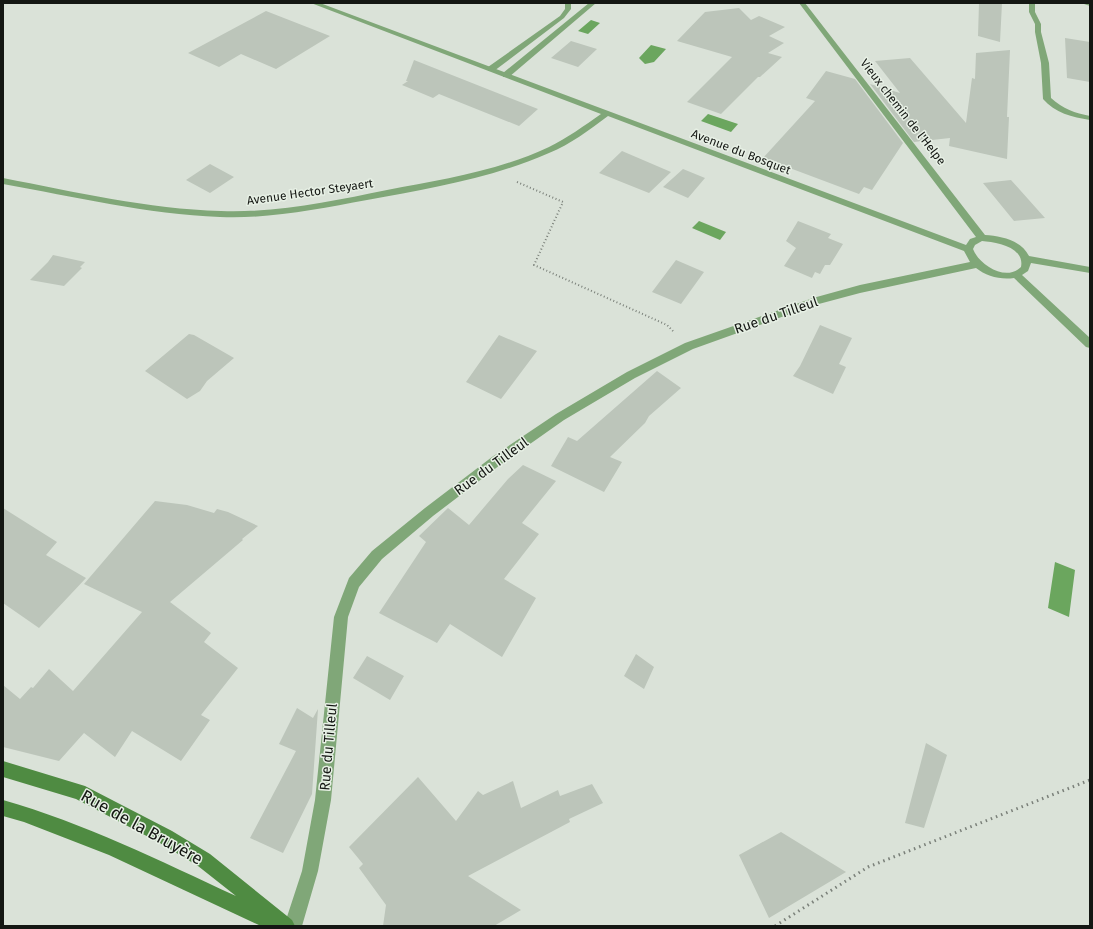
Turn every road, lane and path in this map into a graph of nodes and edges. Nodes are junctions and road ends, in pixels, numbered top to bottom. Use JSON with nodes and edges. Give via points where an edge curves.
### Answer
{"nodes":[{"id":1,"x":314,"y":3,"type":"edge"},
{"id":2,"x":568,"y":3,"type":"edge"},
{"id":3,"x":593,"y":3,"type":"edge"},
{"id":4,"x":802,"y":3,"type":"edge"},
{"id":5,"x":1032,"y":3,"type":"edge"},
{"id":6,"x":1086,"y":3,"type":"edge"},
{"id":7,"x":1090,"y":4,"type":"edge"},
{"id":8,"x":491,"y":69,"type":"junction"},
{"id":9,"x":506,"y":75,"type":"junction"},
{"id":10,"x":606,"y":114,"type":"junction"},
{"id":11,"x":1090,"y":118,"type":"edge"},
{"id":12,"x":491,"y":172,"type":"junction"},
{"id":13,"x":3,"y":181,"type":"edge"},
{"id":14,"x":982,"y":238,"type":"junction"},
{"id":15,"x":968,"y":249,"type":"junction"},
{"id":16,"x":1026,"y":259,"type":"junction"},
{"id":17,"x":976,"y":264,"type":"junction"},
{"id":18,"x":1090,"y":270,"type":"edge"},
{"id":19,"x":1015,"y":274,"type":"junction"},
{"id":20,"x":1090,"y":344,"type":"edge"},
{"id":21,"x":689,"y":346,"type":"junction"},
{"id":22,"x":3,"y":769,"type":"edge"},
{"id":23,"x":1090,"y":780,"type":"edge"},
{"id":24,"x":3,"y":808,"type":"edge"},
{"id":25,"x":281,"y":926,"type":"edge"},
{"id":26,"x":286,"y":926,"type":"edge"},
{"id":27,"x":294,"y":926,"type":"edge"},
{"id":28,"x":775,"y":926,"type":"edge"}],
"edges":[{"from":1,"to":8,"type":"street","name":"Avenue du Bosquet"},
{"from":2,"to":8,"type":"street","via":[[568,9],[562,17]]},
{"from":3,"to":9,"type":"street"},
{"from":4,"to":14,"type":"street","name":"Vieux chemin de l'Helpe"},
{"from":5,"to":11,"type":"street","via":[[1045,63],[1048,99],[1056,107],[1073,115]]},
{"from":6,"to":7,"type":"street"},
{"from":8,"to":9,"type":"street","name":"Avenue du Bosquet"},
{"from":9,"to":10,"type":"street","name":"Avenue du Bosquet"},
{"from":10,"to":12,"type":"street","name":"Avenue Hector Steyaert","via":[[558,146]]},
{"from":10,"to":15,"type":"street","name":"Avenue du Bosquet"},
{"from":12,"to":13,"type":"street","name":"Avenue Hector Steyaert","via":[[339,202],[259,213],[220,214],[136,205]]},
{"from":12,"to":21,"type":"path","via":[[563,202],[534,265],[667,325]]},
{"from":14,"to":15,"type":"street","via":[[970,244]]},
{"from":14,"to":16,"type":"street","via":[[1000,239],[1009,243]]},
{"from":15,"to":17,"type":"street"},
{"from":16,"to":18,"type":"street"},
{"from":16,"to":19,"type":"street","via":[[1024,268]]},
{"from":17,"to":19,"type":"street","via":[[991,272]]},
{"from":17,"to":21,"type":"street","name":"Rue du Tilleul","via":[[813,302]]},
{"from":19,"to":20,"type":"street"},
{"from":21,"to":27,"type":"street","name":"Rue du Tilleul","via":[[560,417],[496,461],[429,512],[378,556],[354,583],[341,617],[324,800],[310,871]]},
{"from":22,"to":26,"type":"main road","name":"Rue de la Bruyère","via":[[79,792],[166,837],[204,860]]},
{"from":23,"to":28,"type":"path","via":[[868,868]]},
{"from":24,"to":25,"type":"main road","name":"Rue de la Bruyère","via":[[113,848]]}]}
